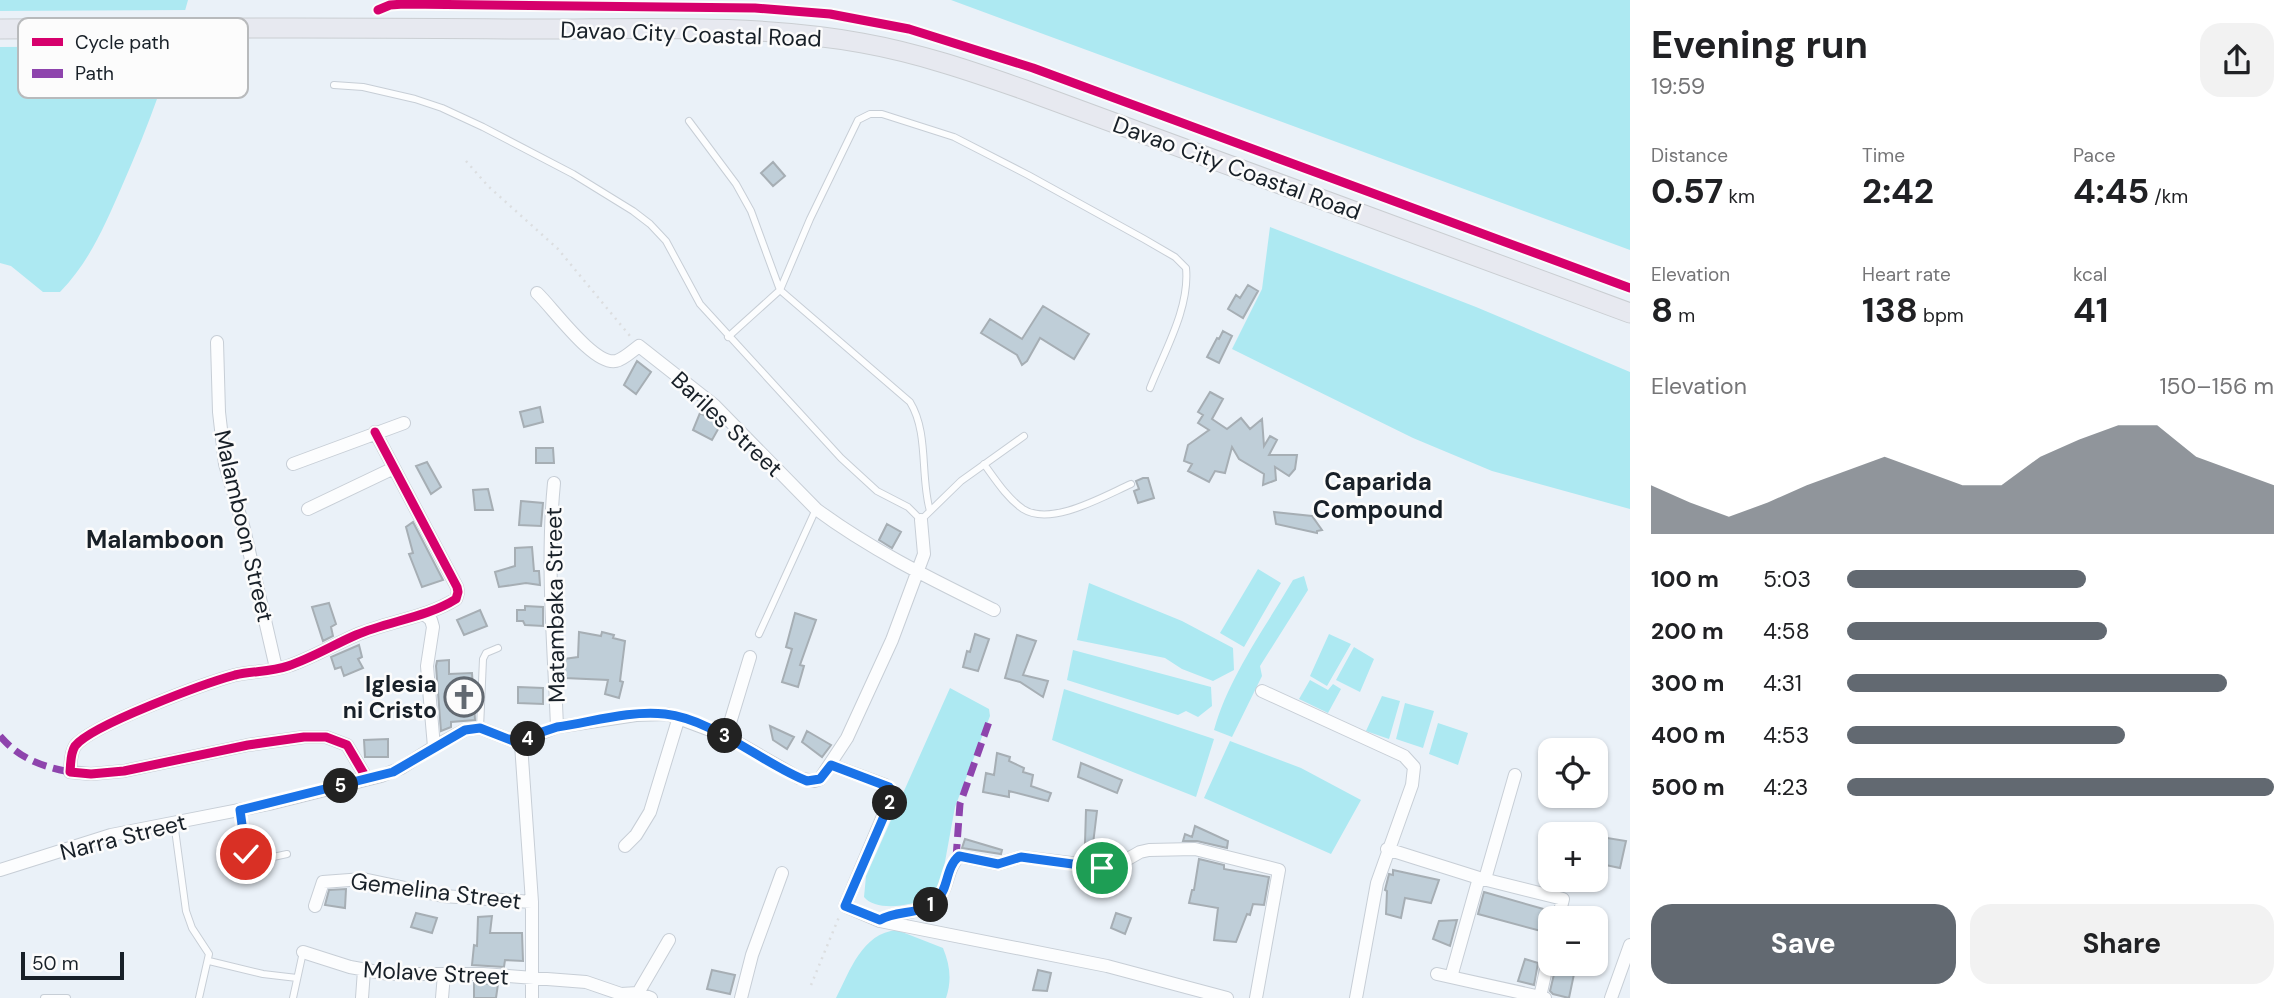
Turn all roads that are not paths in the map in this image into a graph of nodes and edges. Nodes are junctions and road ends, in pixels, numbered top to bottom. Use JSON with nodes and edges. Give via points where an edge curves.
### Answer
{"nodes":[{"id":1,"x":248,"y":28,"type":"edge"},
{"id":2,"x":0,"y":29,"type":"edge"},
{"id":3,"x":18,"y":29,"type":"edge"},
{"id":4,"x":334,"y":85,"type":"dead end"},
{"id":5,"x":689,"y":121,"type":"dead end"},
{"id":6,"x":780,"y":290,"type":"junction"},
{"id":7,"x":537,"y":293,"type":"dead end"},
{"id":8,"x":1630,"y":313,"type":"edge"},
{"id":9,"x":728,"y":337,"type":"junction"},
{"id":10,"x":216,"y":342,"type":"dead end"},
{"id":11,"x":1150,"y":388,"type":"dead end"},
{"id":12,"x":404,"y":423,"type":"dead end"},
{"id":13,"x":375,"y":432,"type":"junction"},
{"id":14,"x":1024,"y":436,"type":"dead end"},
{"id":15,"x":293,"y":464,"type":"dead end"},
{"id":16,"x":984,"y":464,"type":"junction"},
{"id":17,"x":394,"y":468,"type":"junction"},
{"id":18,"x":554,"y":482,"type":"dead end"},
{"id":19,"x":1131,"y":484,"type":"dead end"},
{"id":20,"x":308,"y":509,"type":"dead end"},
{"id":21,"x":816,"y":509,"type":"junction"},
{"id":22,"x":926,"y":515,"type":"junction"},
{"id":23,"x":918,"y":574,"type":"junction"},
{"id":24,"x":994,"y":610,"type":"dead end"},
{"id":25,"x":424,"y":614,"type":"junction"},
{"id":26,"x":759,"y":634,"type":"dead end"},
{"id":27,"x":498,"y":648,"type":"dead end"},
{"id":28,"x":750,"y":657,"type":"dead end"},
{"id":29,"x":276,"y":668,"type":"junction"},
{"id":30,"x":1262,"y":691,"type":"dead end"},
{"id":31,"x":679,"y":717,"type":"junction"},
{"id":32,"x":557,"y":727,"type":"junction"},
{"id":33,"x":480,"y":728,"type":"junction"},
{"id":34,"x":726,"y":736,"type":"junction"},
{"id":35,"x":521,"y":744,"type":"junction"},
{"id":36,"x":434,"y":747,"type":"junction"},
{"id":37,"x":831,"y":765,"type":"junction"},
{"id":38,"x":1515,"y":775,"type":"dead end"},
{"id":39,"x":367,"y":779,"type":"junction"},
{"id":40,"x":240,"y":810,"type":"junction"},
{"id":41,"x":174,"y":822,"type":"junction"},
{"id":42,"x":625,"y":846,"type":"dead end"},
{"id":43,"x":1387,"y":849,"type":"junction"},
{"id":44,"x":287,"y":854,"type":"dead end"},
{"id":45,"x":0,"y":870,"type":"edge"},
{"id":46,"x":782,"y":873,"type":"dead end"},
{"id":47,"x":1482,"y":878,"type":"junction"},
{"id":48,"x":532,"y":902,"type":"junction"},
{"id":49,"x":315,"y":906,"type":"dead end"},
{"id":50,"x":1561,"y":906,"type":"edge"},
{"id":51,"x":880,"y":920,"type":"junction"},
{"id":52,"x":669,"y":940,"type":"dead end"},
{"id":53,"x":1630,"y":946,"type":"edge"},
{"id":54,"x":303,"y":952,"type":"joint"},
{"id":55,"x":209,"y":961,"type":"junction"},
{"id":56,"x":364,"y":970,"type":"junction"},
{"id":57,"x":444,"y":974,"type":"junction"},
{"id":58,"x":1437,"y":974,"type":"dead end"},
{"id":59,"x":1546,"y":976,"type":"edge"},
{"id":60,"x":1451,"y":977,"type":"junction"},
{"id":61,"x":297,"y":978,"type":"junction"},
{"id":62,"x":533,"y":979,"type":"junction"},
{"id":63,"x":638,"y":993,"type":"junction"},
{"id":64,"x":614,"y":995,"type":"edge"},
{"id":65,"x":1543,"y":997,"type":"edge"},
{"id":66,"x":44,"y":998,"type":"edge"},
{"id":67,"x":67,"y":998,"type":"edge"},
{"id":68,"x":199,"y":998,"type":"edge"},
{"id":69,"x":293,"y":998,"type":"edge"},
{"id":70,"x":362,"y":998,"type":"edge"},
{"id":71,"x":442,"y":998,"type":"edge"},
{"id":72,"x":532,"y":998,"type":"edge"},
{"id":73,"x":651,"y":998,"type":"edge"},
{"id":74,"x":741,"y":998,"type":"edge"},
{"id":75,"x":1227,"y":998,"type":"edge"},
{"id":76,"x":1256,"y":998,"type":"edge"},
{"id":77,"x":1356,"y":998,"type":"edge"},
{"id":78,"x":1611,"y":998,"type":"edge"}],
"edges":[{"from":1,"to":8,"type":"main road","name":"Davao City Coastal Road","via":[[754,31],[904,52],[1025,90]]},
{"from":2,"to":3,"type":"main road","name":"Davao City Coastal Road"},
{"from":4,"to":9,"type":"lane","via":[[363,87],[442,108],[573,174],[633,211],[666,242],[700,304]]},
{"from":5,"to":6,"type":"lane","via":[[751,211]]},
{"from":6,"to":9,"type":"lane"},
{"from":6,"to":11,"type":"lane","via":[[851,132],[858,120],[882,114],[954,137],[1144,239],[1186,268],[1188,284],[1181,308]]},
{"from":6,"to":22,"type":"lane","via":[[910,402],[918,415]]},
{"from":7,"to":21,"type":"street","name":"Bariles Street","via":[[601,359],[618,360],[639,346],[714,405]]},
{"from":9,"to":22,"type":"lane","via":[[865,482]]},
{"from":10,"to":29,"type":"street","name":"Malamboon Street","via":[[225,464]]},
{"from":12,"to":13,"type":"street"},
{"from":13,"to":15,"type":"street"},
{"from":13,"to":17,"type":"street"},
{"from":14,"to":16,"type":"lane"},
{"from":16,"to":19,"type":"lane","via":[[1015,503],[1035,514],[1060,512]]},
{"from":16,"to":22,"type":"lane"},
{"from":17,"to":20,"type":"street"},
{"from":17,"to":25,"type":"street","via":[[457,587],[456,599]]},
{"from":18,"to":32,"type":"street","name":"Matambaka Street","via":[[550,556]]},
{"from":21,"to":23,"type":"street","name":"Bariles Street"},
{"from":21,"to":26,"type":"lane"},
{"from":22,"to":23,"type":"street"},
{"from":23,"to":24,"type":"street","name":"Bariles Street"},
{"from":23,"to":37,"type":"street","via":[[861,711]]},
{"from":25,"to":29,"type":"street","via":[[357,634]]},
{"from":25,"to":36,"type":"street","via":[[433,627],[427,666]]},
{"from":27,"to":33,"type":"lane","via":[[483,659]]},
{"from":28,"to":34,"type":"street"},
{"from":29,"to":39,"type":"street","via":[[209,683],[90,733],[74,748],[71,772],[124,771],[248,745],[326,737],[347,745]]},
{"from":30,"to":43,"type":"street","via":[[1410,761],[1414,776]]},
{"from":31,"to":32,"type":"street","via":[[636,715]]},
{"from":31,"to":34,"type":"street"},
{"from":31,"to":42,"type":"street","via":[[650,812]]},
{"from":32,"to":35,"type":"street"},
{"from":33,"to":35,"type":"street"},
{"from":33,"to":36,"type":"street","name":"Narra Street","via":[[465,730]]},
{"from":34,"to":37,"type":"street","via":[[799,778],[814,781]]},
{"from":35,"to":48,"type":"street"},
{"from":36,"to":39,"type":"street","name":"Narra Street","via":[[401,768]]},
{"from":37,"to":51,"type":"street","via":[[892,791],[845,906]]},
{"from":38,"to":47,"type":"street"},
{"from":39,"to":40,"type":"street","name":"Narra Street"},
{"from":40,"to":41,"type":"street","name":"Narra Street"},
{"from":40,"to":44,"type":"lane","via":[[249,860]]},
{"from":41,"to":45,"type":"street","name":"Narra Street","via":[[111,835]]},
{"from":41,"to":55,"type":"lane","via":[[187,911]]},
{"from":43,"to":47,"type":"street"},
{"from":43,"to":77,"type":"street","via":[[1371,908]]},
{"from":46,"to":74,"type":"street"},
{"from":47,"to":50,"type":"street","via":[[1563,899]]},
{"from":47,"to":60,"type":"street"},
{"from":48,"to":49,"type":"street","name":"Gemelina Street","via":[[443,896],[363,879],[323,882]]},
{"from":48,"to":62,"type":"street"},
{"from":51,"to":75,"type":"street","via":[[1107,966]]},
{"from":51,"to":76,"type":"street","via":[[935,902],[959,856],[998,864],[1021,857],[1112,868],[1149,850],[1206,851],[1279,870]]},
{"from":52,"to":63,"type":"street"},
{"from":53,"to":78,"type":"street"},
{"from":54,"to":56,"type":"street","name":"Molave Street"},
{"from":54,"to":61,"type":"lane"},
{"from":55,"to":61,"type":"lane"},
{"from":55,"to":68,"type":"lane"},
{"from":56,"to":57,"type":"street","name":"Molave Street"},
{"from":56,"to":70,"type":"street"},
{"from":57,"to":62,"type":"street","name":"Molave Street"},
{"from":57,"to":71,"type":"street"},
{"from":58,"to":60,"type":"street"},
{"from":59,"to":65,"type":"street"},
{"from":60,"to":65,"type":"street"},
{"from":61,"to":69,"type":"lane"},
{"from":62,"to":64,"type":"street","name":"Molave Street","via":[[586,982]]},
{"from":62,"to":72,"type":"street"},
{"from":63,"to":64,"type":"street","name":"Molave Street"},
{"from":63,"to":73,"type":"street","name":"Molave Street"},
{"from":66,"to":67,"type":"lane"}]}
